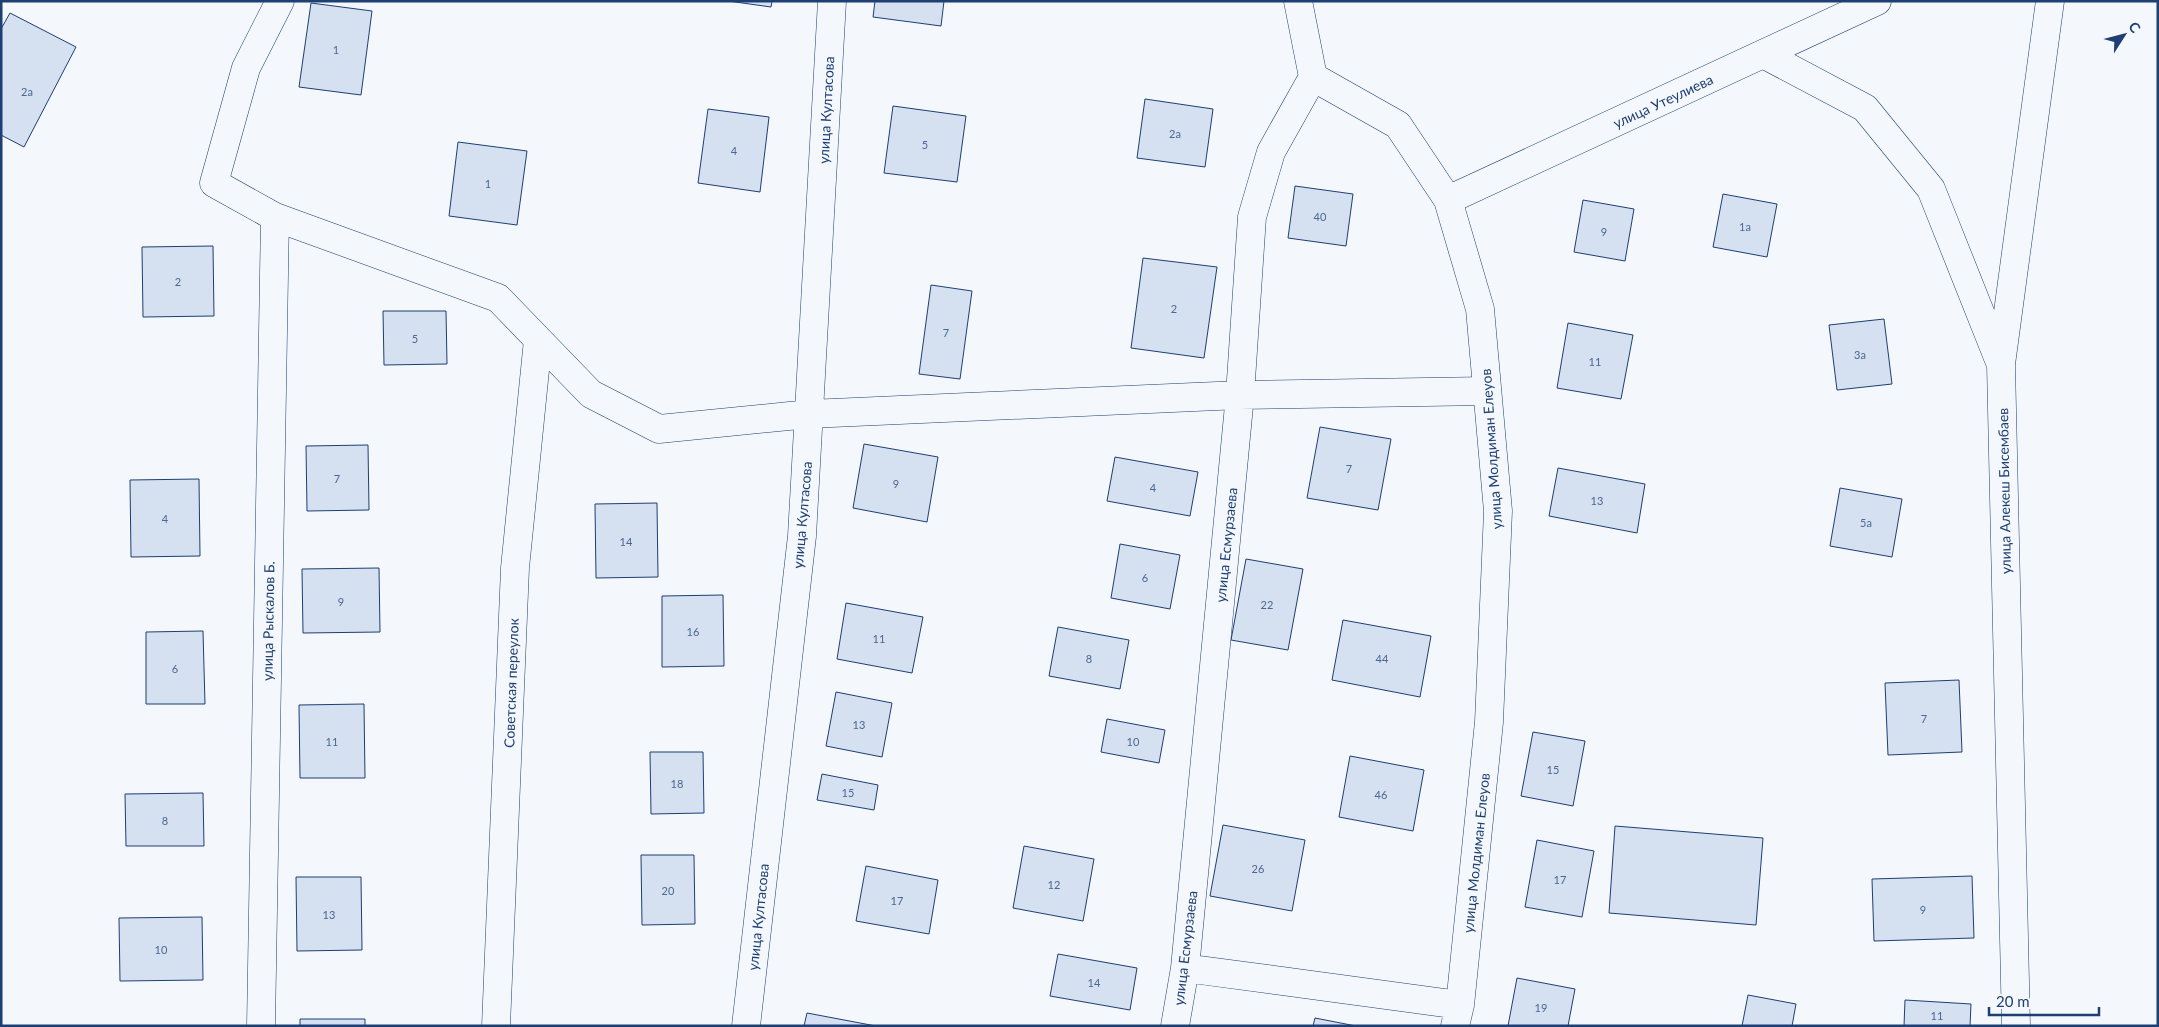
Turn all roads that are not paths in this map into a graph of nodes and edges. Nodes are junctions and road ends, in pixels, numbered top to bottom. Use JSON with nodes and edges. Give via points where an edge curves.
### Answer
{"nodes":[{"id":1,"x":280,"y":1,"type":"edge"},
{"id":2,"x":832,"y":1,"type":"edge"},
{"id":3,"x":1298,"y":1,"type":"edge"},
{"id":4,"x":1877,"y":1,"type":"edge"},
{"id":5,"x":2050,"y":1,"type":"edge"},
{"id":6,"x":1763,"y":54,"type":"junction"},
{"id":7,"x":1313,"y":77,"type":"junction"},
{"id":8,"x":1448,"y":200,"type":"junction"},
{"id":9,"x":275,"y":217,"type":"junction"},
{"id":10,"x":538,"y":340,"type":"junction"},
{"id":11,"x":2001,"y":365,"type":"junction"},
{"id":12,"x":1487,"y":390,"type":"junction"},
{"id":13,"x":1240,"y":395,"type":"junction"},
{"id":14,"x":810,"y":414,"type":"junction"},
{"id":15,"x":1184,"y":968,"type":"junction"},
{"id":16,"x":1458,"y":1015,"type":"edge"},
{"id":17,"x":261,"y":1026,"type":"edge"},
{"id":18,"x":496,"y":1026,"type":"edge"},
{"id":19,"x":746,"y":1026,"type":"edge"},
{"id":20,"x":1175,"y":1026,"type":"edge"},
{"id":21,"x":2016,"y":1026,"type":"edge"}],
"edges":[{"from":1,"to":9,"type":"street","via":[[246,68],[214,183]]},
{"from":2,"to":14,"type":"street","name":"улица Култасова"},
{"from":3,"to":7,"type":"street"},
{"from":4,"to":6,"type":"street","name":"улица Утеулиева"},
{"from":5,"to":11,"type":"street"},
{"from":6,"to":8,"type":"street","name":"улица Утеулиева"},
{"from":6,"to":11,"type":"street","name":"улица Алекеш Бисембаев","via":[[1865,108],[1931,189]]},
{"from":7,"to":8,"type":"street","name":"улица Молдиман Елеуов","via":[[1398,124]]},
{"from":7,"to":13,"type":"street","name":"улица Есмурзаева","via":[[1272,152],[1252,217]]},
{"from":8,"to":12,"type":"street","name":"улица Молдиман Елеуов","via":[[1480,308]]},
{"from":9,"to":10,"type":"street","via":[[498,298]]},
{"from":9,"to":17,"type":"street","name":"улица Рыскалов Б."},
{"from":10,"to":14,"type":"street","via":[[591,394],[659,430]]},
{"from":10,"to":18,"type":"street","name":"Советская переулок","via":[[516,568]]},
{"from":11,"to":21,"type":"street","name":"улица Алекеш Бисембаев"},
{"from":12,"to":13,"type":"street"},
{"from":12,"to":16,"type":"street","name":"улица Молдиман Елеуов","via":[[1498,511],[1490,712]]},
{"from":13,"to":14,"type":"street"},
{"from":13,"to":15,"type":"street","name":"улица Есмурзаева"},
{"from":14,"to":19,"type":"street","name":"улица Култасова","via":[[802,536]]},
{"from":15,"to":16,"type":"street"},
{"from":15,"to":20,"type":"street","name":"улица Есмурзаева"}]}
